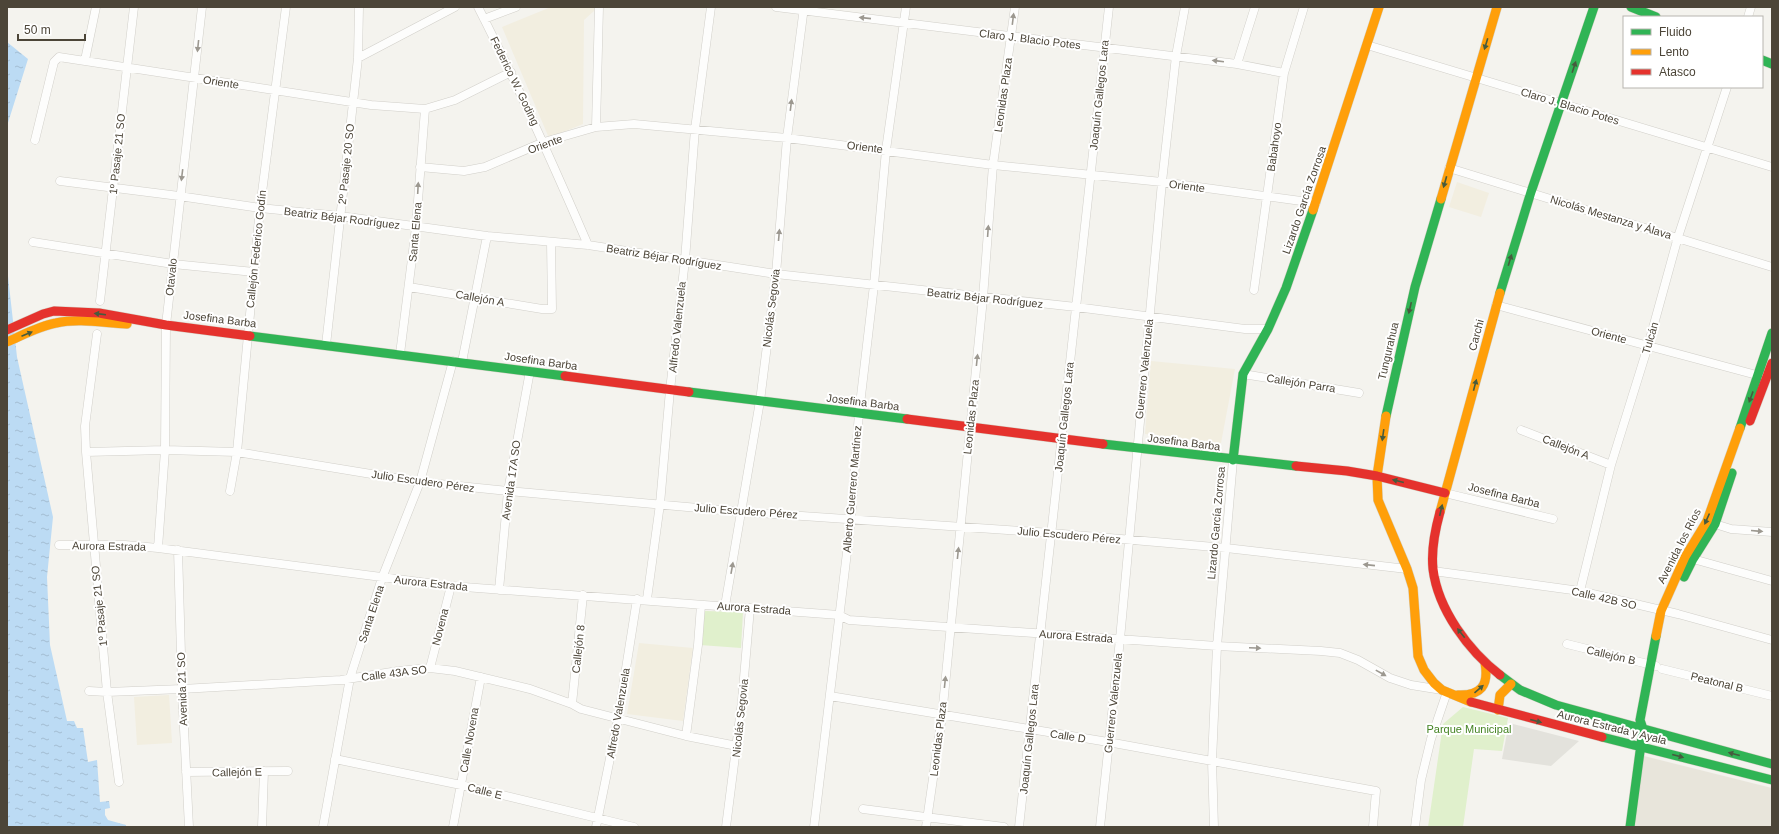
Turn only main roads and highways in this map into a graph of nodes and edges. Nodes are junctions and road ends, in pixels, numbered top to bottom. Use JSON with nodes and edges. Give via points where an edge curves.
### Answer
{"nodes":[{"id":1,"x":1379,"y":7,"type":"edge"},
{"id":2,"x":1498,"y":7,"type":"edge"},
{"id":3,"x":1594,"y":7,"type":"edge"},
{"id":4,"x":1631,"y":7,"type":"edge"},
{"id":5,"x":1654,"y":16,"type":"edge"},
{"id":6,"x":166,"y":325,"type":"junction"},
{"id":7,"x":7,"y":330,"type":"edge"},
{"id":8,"x":1772,"y":333,"type":"edge"},
{"id":9,"x":7,"y":342,"type":"edge"},
{"id":10,"x":1772,"y":363,"type":"edge"},
{"id":11,"x":1763,"y":376,"type":"junction"},
{"id":12,"x":1233,"y":460,"type":"junction"},
{"id":13,"x":1377,"y":476,"type":"junction"},
{"id":14,"x":1445,"y":493,"type":"junction"},
{"id":15,"x":1665,"y":612,"type":"junction"},
{"id":16,"x":1485,"y":663,"type":"junction"},
{"id":17,"x":1511,"y":684,"type":"junction"},
{"id":18,"x":1447,"y":692,"type":"junction"},
{"id":19,"x":1498,"y":710,"type":"junction"},
{"id":20,"x":1642,"y":729,"type":"junction"},
{"id":21,"x":1640,"y":746,"type":"junction"},
{"id":22,"x":1772,"y":764,"type":"edge"},
{"id":23,"x":1772,"y":780,"type":"edge"},
{"id":24,"x":1630,"y":827,"type":"edge"}],
"edges":[{"from":1,"to":12,"type":"main road","name":"Lizardo García Zorrosa","via":[[1286,288],[1268,329],[1243,374]]},
{"from":2,"to":13,"type":"main road","name":"Tungurahua","one_way":true,"via":[[1415,287],[1386,414]]},
{"from":14,"to":3,"type":"main road","name":"Carchi","one_way":true,"via":[[1496,305],[1531,192]]},
{"from":4,"to":5,"type":"main road"},
{"from":6,"to":7,"type":"main road","name":"Josefina Barba","one_way":true,"via":[[99,314],[54,311]]},
{"from":9,"to":6,"type":"main road","name":"Josefina Barba","one_way":true,"via":[[46,325],[70,321]]},
{"from":6,"to":12,"type":"main road","name":"Josefina Barba"},
{"from":8,"to":11,"type":"main road","name":"Avenida los Ríos"},
{"from":10,"to":11,"type":"main road","name":"Avenida los Ríos"},
{"from":11,"to":15,"type":"main road","name":"Avenida los Ríos","one_way":true,"via":[[1707,521],[1685,557]]},
{"from":11,"to":15,"type":"main road","name":"Avenida los Ríos","via":[[1715,524]]},
{"from":12,"to":13,"type":"main road","name":"Josefina Barba"},
{"from":14,"to":13,"type":"main road","name":"Josefina Barba","one_way":true},
{"from":13,"to":18,"type":"main road","name":"Tungurahua","via":[[1378,500],[1408,569],[1413,588],[1418,656],[1424,670]]},
{"from":16,"to":14,"type":"main road","name":"Carchi","one_way":true,"via":[[1452,620],[1433,571],[1433,549]]},
{"from":15,"to":20,"type":"main road","name":"Avenida los Ríos","via":[[1647,721]]},
{"from":16,"to":17,"type":"main road","name":"Aurora Estrada y Ayala"},
{"from":18,"to":16,"type":"main road","one_way":true,"via":[[1472,695],[1480,690],[1486,682]]},
{"from":17,"to":19,"type":"main road","via":[[1500,695]]},
{"from":17,"to":20,"type":"main road","name":"Aurora Estrada y Ayala","via":[[1556,705]]},
{"from":18,"to":19,"type":"main road","name":"Aurora Estrada y Ayala"},
{"from":19,"to":21,"type":"main road","name":"Aurora Estrada y Ayala","one_way":true},
{"from":20,"to":21,"type":"main road","name":"Avenida los Ríos"},
{"from":22,"to":20,"type":"main road","name":"Aurora Estrada y Ayala","one_way":true},
{"from":21,"to":23,"type":"main road","name":"Aurora Estrada y Ayala","one_way":true},
{"from":21,"to":24,"type":"main road","name":"Avenida los Ríos"}]}
